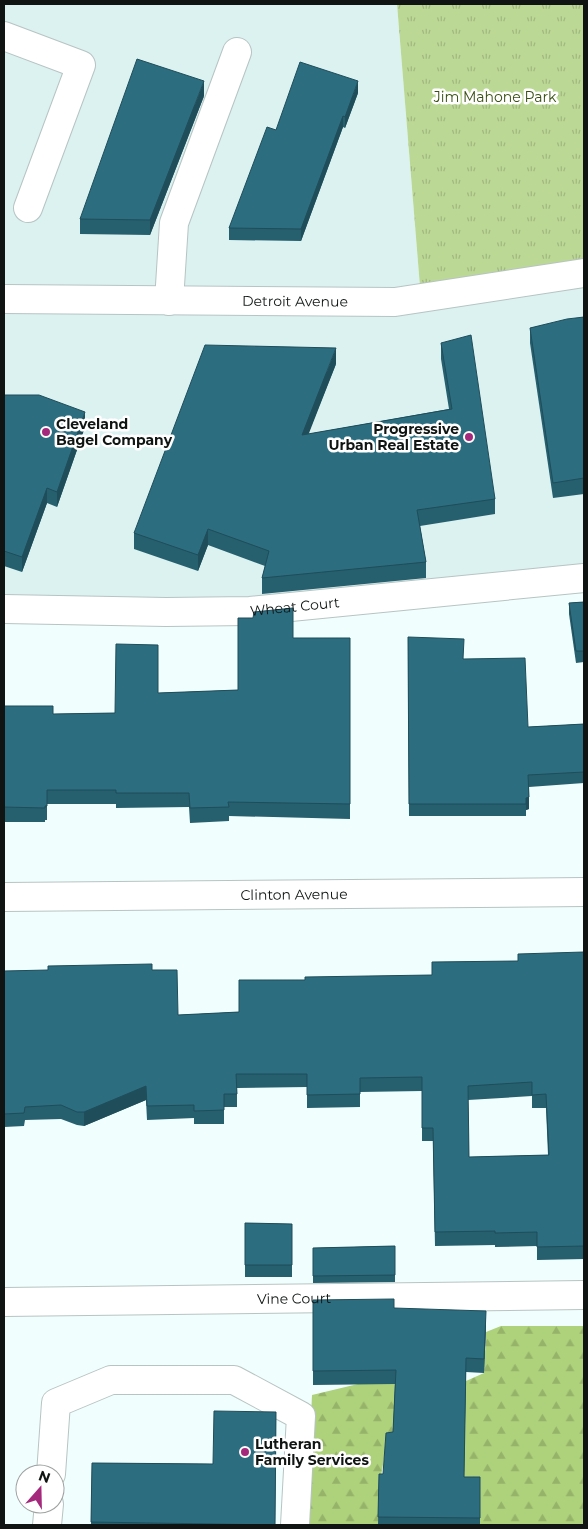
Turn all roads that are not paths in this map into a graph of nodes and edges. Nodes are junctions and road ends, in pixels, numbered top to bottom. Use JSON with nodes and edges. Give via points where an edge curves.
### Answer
{"nodes":[{"id":1,"x":4,"y":36,"type":"edge"},
{"id":2,"x":237,"y":52,"type":"dead end"},
{"id":3,"x":28,"y":208,"type":"dead end"},
{"id":4,"x":584,"y":273,"type":"edge"},
{"id":5,"x":4,"y":299,"type":"edge"},
{"id":6,"x":169,"y":301,"type":"junction"},
{"id":7,"x":584,"y":578,"type":"edge"},
{"id":8,"x":4,"y":610,"type":"edge"},
{"id":9,"x":584,"y":892,"type":"edge"},
{"id":10,"x":4,"y":897,"type":"edge"},
{"id":11,"x":584,"y":1295,"type":"edge"},
{"id":12,"x":4,"y":1302,"type":"edge"},
{"id":13,"x":52,"y":1464,"type":"edge"},
{"id":14,"x":295,"y":1525,"type":"edge"}],
"edges":[{"from":1,"to":3,"type":"main road","via":[[81,65]]},
{"from":2,"to":6,"type":"main road","via":[[174,222]]},
{"from":4,"to":6,"type":"main road","name":"Detroit Avenue","via":[[395,302]]},
{"from":5,"to":6,"type":"main road","name":"Detroit Avenue"},
{"from":7,"to":8,"type":"main road","name":"Wheat Court","via":[[250,611]]},
{"from":9,"to":10,"type":"main road","name":"Clinton Avenue"},
{"from":11,"to":12,"type":"main road","name":"Vine Court"},
{"from":13,"to":14,"type":"main road","via":[[56,1402],[111,1380],[234,1380],[301,1416]]}]}
